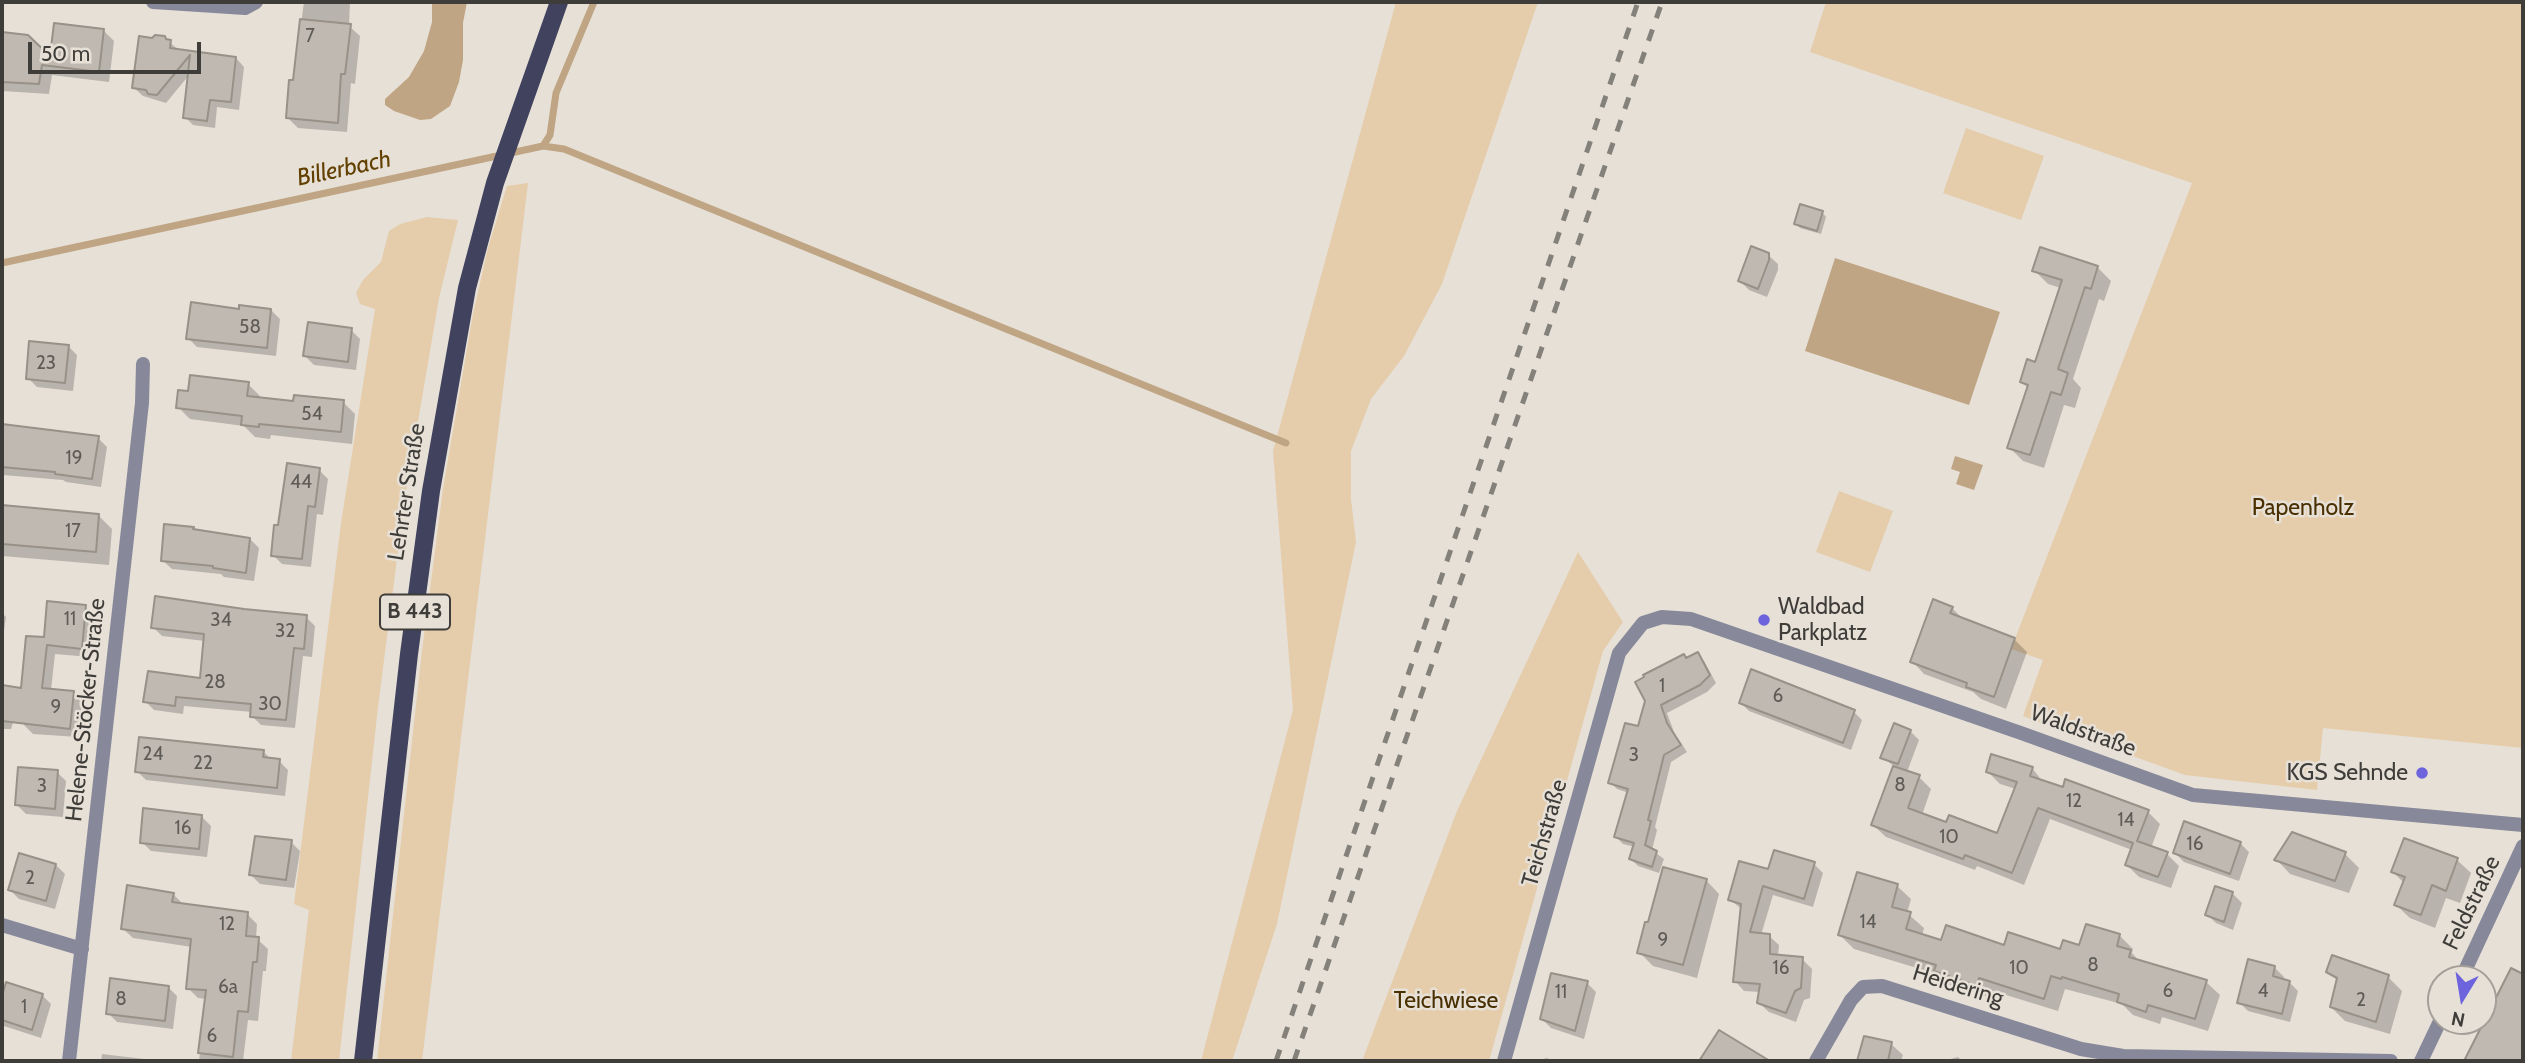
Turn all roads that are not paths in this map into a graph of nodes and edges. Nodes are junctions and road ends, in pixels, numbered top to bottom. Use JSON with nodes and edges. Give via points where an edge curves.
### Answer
{"nodes":[{"id":1,"x":153,"y":2,"type":"edge"},
{"id":2,"x":256,"y":2,"type":"edge"},
{"id":3,"x":559,"y":2,"type":"edge"},
{"id":4,"x":143,"y":364,"type":"dead end"},
{"id":5,"x":1643,"y":623,"type":"joint"},
{"id":6,"x":2523,"y":825,"type":"edge"},
{"id":7,"x":2523,"y":846,"type":"edge"},
{"id":8,"x":2,"y":925,"type":"edge"},
{"id":9,"x":82,"y":949,"type":"junction"},
{"id":10,"x":2468,"y":965,"type":"edge"},
{"id":11,"x":2433,"y":1035,"type":"edge"},
{"id":12,"x":365,"y":1056,"type":"edge"},
{"id":13,"x":2122,"y":1059,"type":"edge"},
{"id":14,"x":69,"y":1061,"type":"edge"},
{"id":15,"x":1504,"y":1061,"type":"edge"},
{"id":16,"x":1816,"y":1061,"type":"edge"},
{"id":17,"x":2391,"y":1061,"type":"edge"},
{"id":18,"x":2421,"y":1061,"type":"edge"}],
"edges":[{"from":1,"to":2,"type":"street","via":[[245,8]]},
{"from":3,"to":12,"type":"main road","name":"Lehrter Straße","number":"B 443","via":[[495,183],[467,288],[431,491],[409,654]]},
{"from":4,"to":9,"type":"street","name":"Helene-Stöcker-Straße"},
{"from":5,"to":6,"type":"street","name":"Waldstraße","via":[[1662,617],[1691,619],[2193,795]]},
{"from":5,"to":15,"type":"street","name":"Teichstraße","via":[[1619,653]]},
{"from":7,"to":10,"type":"street","name":"Feldstraße"},
{"from":8,"to":9,"type":"street"},
{"from":9,"to":14,"type":"street","name":"Helene-Stöcker-Straße"},
{"from":11,"to":18,"type":"street"},
{"from":13,"to":16,"type":"street","name":"Heidering","via":[[1882,986],[1863,987],[1851,1000]]},
{"from":13,"to":17,"type":"street","name":"Heidering"}]}
